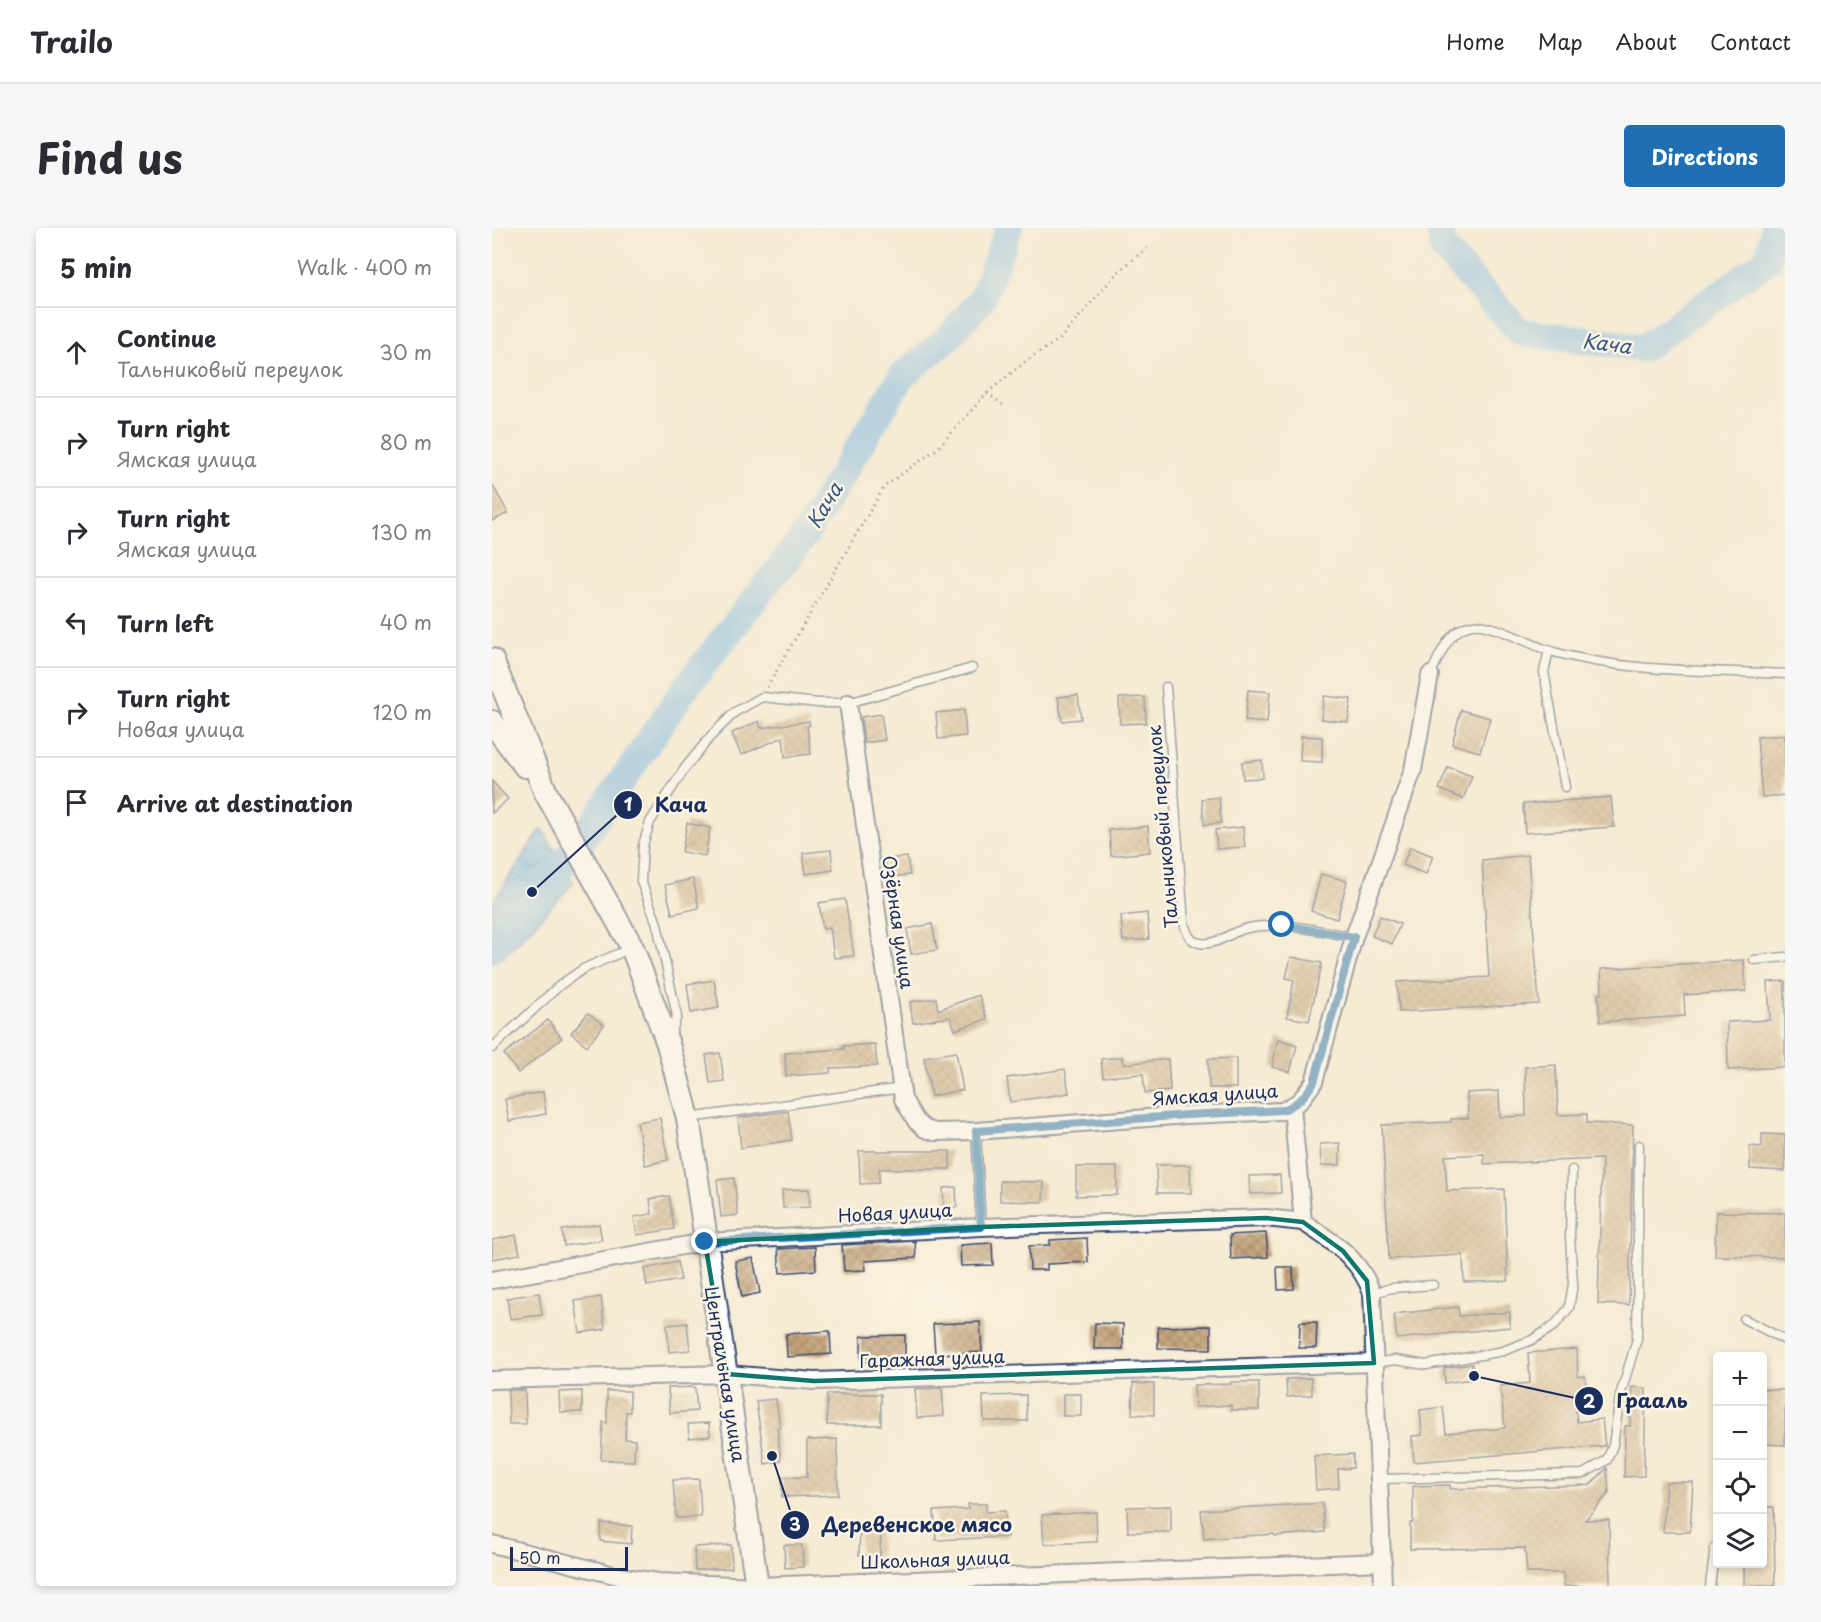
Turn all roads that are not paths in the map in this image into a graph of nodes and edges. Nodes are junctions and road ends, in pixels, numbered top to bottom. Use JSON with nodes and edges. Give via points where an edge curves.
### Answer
{"nodes":[{"id":1,"x":1549,"y":650,"type":"junction"},
{"id":2,"x":492,"y":660,"type":"edge"},
{"id":3,"x":972,"y":668,"type":"dead end"},
{"id":4,"x":1785,"y":674,"type":"edge"},
{"id":5,"x":1430,"y":675,"type":"joint"},
{"id":6,"x":1166,"y":687,"type":"dead end"},
{"id":7,"x":848,"y":703,"type":"junction"},
{"id":8,"x":492,"y":722,"type":"edge"},
{"id":9,"x":1565,"y":787,"type":"dead end"},
{"id":10,"x":546,"y":793,"type":"junction"},
{"id":11,"x":1354,"y":937,"type":"junction"},
{"id":12,"x":632,"y":947,"type":"junction"},
{"id":13,"x":1785,"y":957,"type":"edge"},
{"id":14,"x":1754,"y":960,"type":"dead end"},
{"id":15,"x":668,"y":1044,"type":"junction"},
{"id":16,"x":492,"y":1048,"type":"edge"},
{"id":17,"x":902,"y":1088,"type":"junction"},
{"id":18,"x":1292,"y":1107,"type":"junction"},
{"id":19,"x":688,"y":1118,"type":"junction"},
{"id":20,"x":976,"y":1131,"type":"junction"},
{"id":21,"x":935,"y":1132,"type":"joint"},
{"id":22,"x":1639,"y":1145,"type":"dead end"},
{"id":23,"x":1572,"y":1170,"type":"dead end"},
{"id":24,"x":1303,"y":1222,"type":"junction"},
{"id":25,"x":981,"y":1227,"type":"junction"},
{"id":26,"x":705,"y":1242,"type":"junction"},
{"id":27,"x":492,"y":1280,"type":"edge"},
{"id":28,"x":1433,"y":1285,"type":"dead end"},
{"id":29,"x":1372,"y":1293,"type":"junction"},
{"id":30,"x":1744,"y":1319,"type":"dead end"},
{"id":31,"x":1785,"y":1340,"type":"edge"},
{"id":32,"x":1374,"y":1363,"type":"junction"},
{"id":33,"x":727,"y":1374,"type":"junction"},
{"id":34,"x":492,"y":1380,"type":"edge"},
{"id":35,"x":1380,"y":1479,"type":"junction"},
{"id":36,"x":492,"y":1544,"type":"edge"},
{"id":37,"x":1383,"y":1562,"type":"junction"},
{"id":38,"x":1713,"y":1563,"type":"edge"},
{"id":39,"x":757,"y":1586,"type":"edge"},
{"id":40,"x":1383,"y":1586,"type":"edge"},
{"id":41,"x":1710,"y":1586,"type":"edge"}],
"edges":[{"from":1,"to":4,"type":"lane","via":[[1619,666]]},
{"from":1,"to":5,"type":"lane","via":[[1474,625],[1459,630],[1447,641]]},
{"from":1,"to":9,"type":"lane","via":[[1544,672]]},
{"from":2,"to":10,"type":"street"},
{"from":3,"to":7,"type":"lane"},
{"from":5,"to":11,"type":"street","name":"Ямская улица","via":[[1413,770]]},
{"from":6,"to":11,"type":"lane","name":"Тальниковый переулок","via":[[1187,934],[1202,944],[1243,929],[1282,925]]},
{"from":7,"to":15,"type":"lane","via":[[762,697],[735,712],[685,768],[650,822],[642,845],[641,881],[657,924],[677,1016]]},
{"from":7,"to":17,"type":"street","name":"Озёрная улица"},
{"from":8,"to":10,"type":"street"},
{"from":10,"to":12,"type":"street","name":"Центральная улица"},
{"from":11,"to":18,"type":"street","name":"Ямская улица","via":[[1314,1082]]},
{"from":12,"to":15,"type":"street","name":"Центральная улица"},
{"from":12,"to":16,"type":"lane","via":[[575,974]]},
{"from":13,"to":14,"type":"lane"},
{"from":15,"to":19,"type":"street","name":"Центральная улица"},
{"from":17,"to":19,"type":"lane"},
{"from":17,"to":21,"type":"street","name":"Озёрная улица","via":[[903,1099],[916,1121]]},
{"from":18,"to":20,"type":"street","name":"Ямская улица"},
{"from":18,"to":24,"type":"street"},
{"from":19,"to":26,"type":"street","name":"Центральная улица"},
{"from":20,"to":21,"type":"street","name":"Ямская улица"},
{"from":20,"to":25,"type":"lane"},
{"from":22,"to":35,"type":"lane","via":[[1637,1339],[1607,1460],[1583,1474]]},
{"from":23,"to":32,"type":"lane","via":[[1573,1284],[1569,1308],[1554,1326],[1503,1351],[1426,1365],[1395,1360]]},
{"from":24,"to":25,"type":"street","name":"Новая улица","via":[[1266,1218]]},
{"from":24,"to":29,"type":"street","via":[[1355,1262]]},
{"from":25,"to":26,"type":"street","name":"Новая улица"},
{"from":26,"to":27,"type":"street","name":"Новая улица"},
{"from":26,"to":33,"type":"street","name":"Центральная улица"},
{"from":28,"to":29,"type":"lane"},
{"from":29,"to":32,"type":"street"},
{"from":30,"to":31,"type":"lane"},
{"from":32,"to":33,"type":"street","name":"Гаражная улица","via":[[814,1381]]},
{"from":32,"to":35,"type":"street"},
{"from":33,"to":34,"type":"street","name":"Гаражная улица"},
{"from":33,"to":39,"type":"street","name":"Центральная улица"},
{"from":35,"to":37,"type":"street"},
{"from":36,"to":39,"type":"street","name":"Школьная улица","via":[[618,1576],[658,1582]]},
{"from":37,"to":39,"type":"street","name":"Школьная улица"},
{"from":37,"to":40,"type":"street"},
{"from":38,"to":41,"type":"lane"}]}
